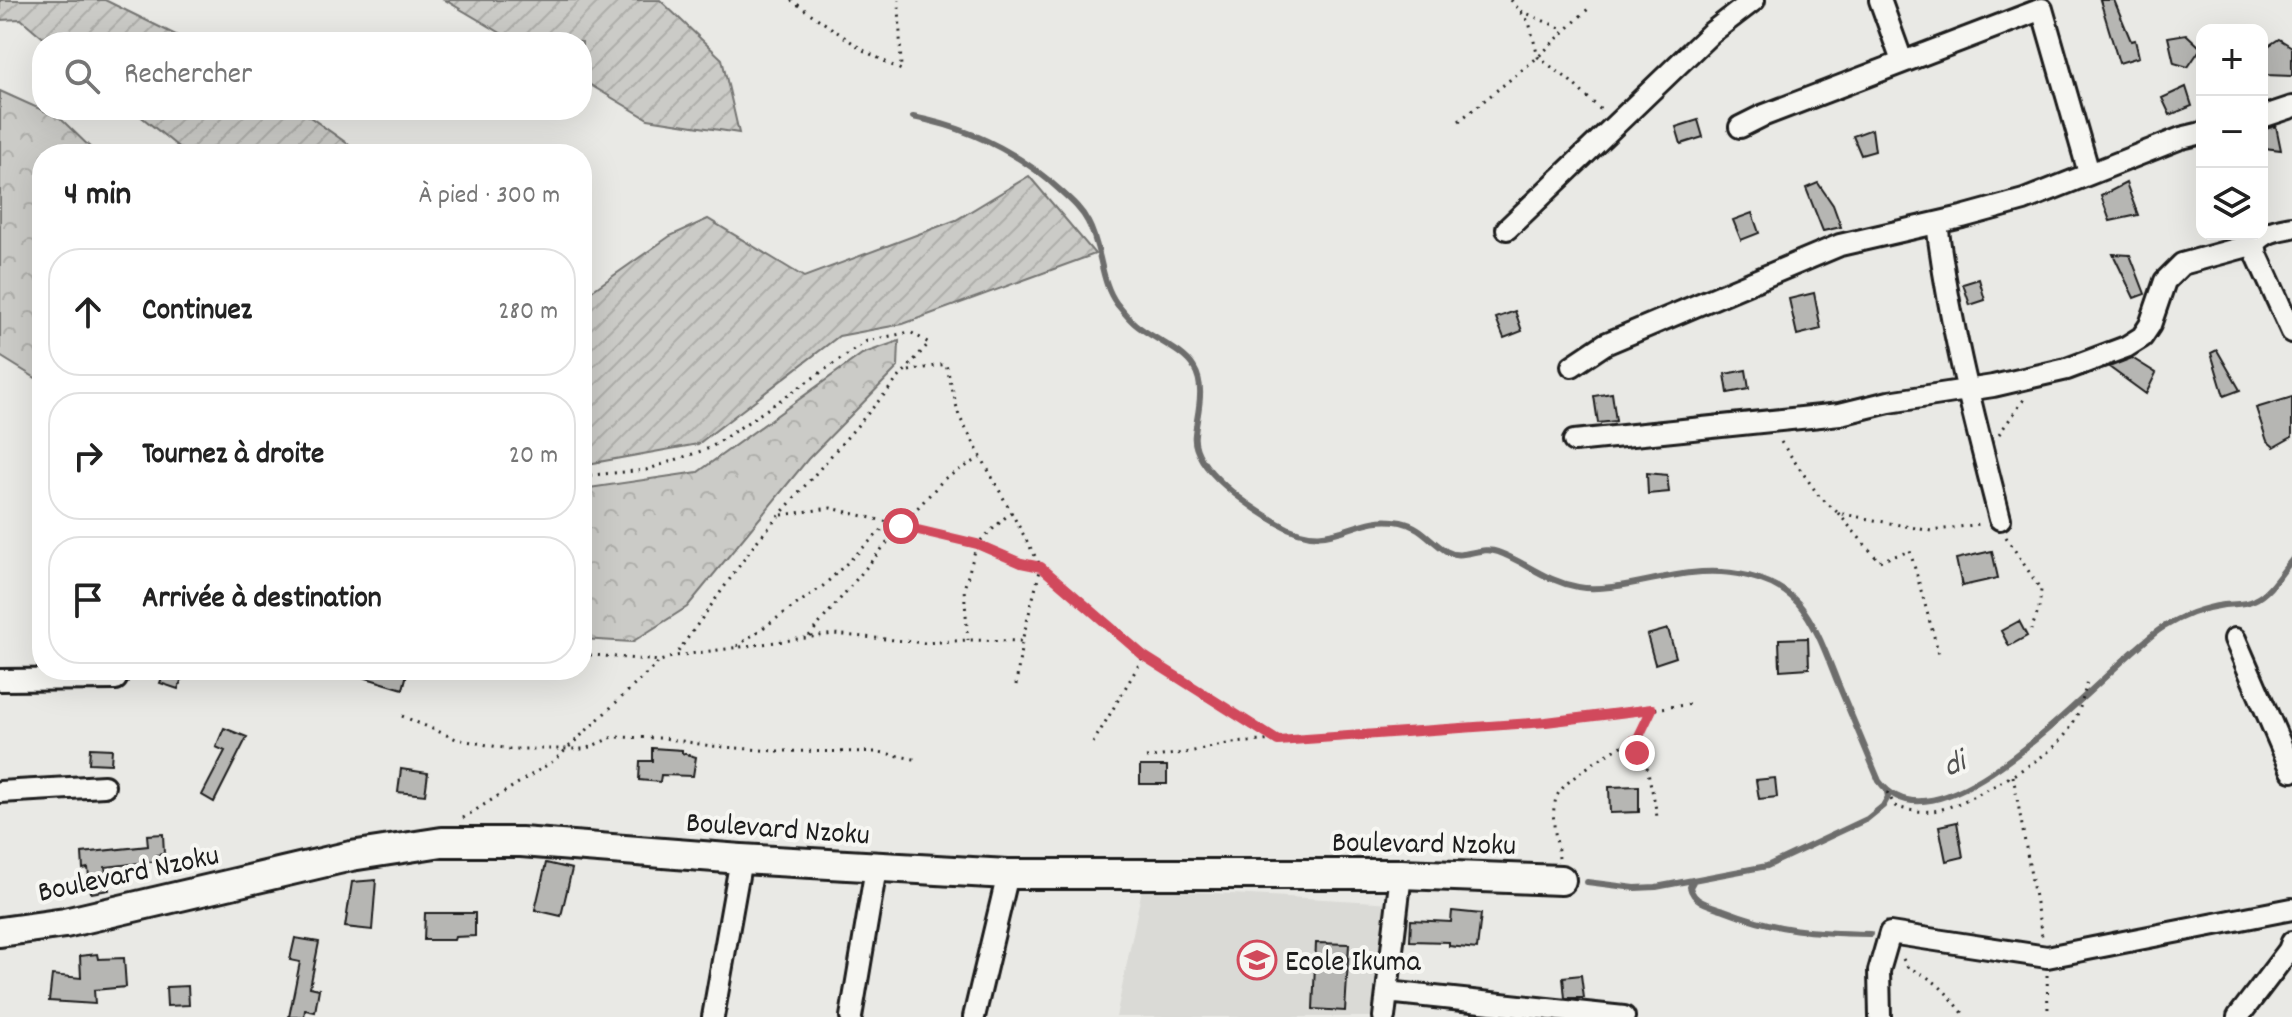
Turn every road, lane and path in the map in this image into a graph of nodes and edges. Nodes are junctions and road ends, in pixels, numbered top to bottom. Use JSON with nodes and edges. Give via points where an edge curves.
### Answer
{"nodes":[{"id":1,"x":791,"y":0,"type":"edge"},
{"id":2,"x":899,"y":0,"type":"edge"},
{"id":3,"x":1511,"y":0,"type":"edge"},
{"id":4,"x":1754,"y":0,"type":"edge"},
{"id":5,"x":1880,"y":0,"type":"edge"},
{"id":6,"x":1589,"y":8,"type":"dead end"},
{"id":7,"x":1521,"y":11,"type":"junction"},
{"id":8,"x":1566,"y":31,"type":"junction"},
{"id":9,"x":1538,"y":57,"type":"junction"},
{"id":10,"x":1902,"y":61,"type":"junction"},
{"id":11,"x":2292,"y":107,"type":"edge"},
{"id":12,"x":2268,"y":115,"type":"edge"},
{"id":13,"x":1459,"y":121,"type":"dead end"},
{"id":14,"x":1618,"y":122,"type":"junction"},
{"id":15,"x":1740,"y":127,"type":"dead end"},
{"id":16,"x":2196,"y":135,"type":"edge"},
{"id":17,"x":2089,"y":173,"type":"junction"},
{"id":18,"x":1937,"y":223,"type":"junction"},
{"id":19,"x":2292,"y":227,"type":"edge"},
{"id":20,"x":1507,"y":229,"type":"dead end"},
{"id":21,"x":2255,"y":244,"type":"junction"},
{"id":22,"x":2292,"y":332,"type":"edge"},
{"id":23,"x":1572,"y":366,"type":"dead end"},
{"id":24,"x":906,"y":371,"type":"junction"},
{"id":25,"x":2054,"y":372,"type":"junction"},
{"id":26,"x":1968,"y":390,"type":"junction"},
{"id":27,"x":1768,"y":421,"type":"junction"},
{"id":28,"x":1574,"y":441,"type":"dead end"},
{"id":29,"x":1984,"y":457,"type":"junction"},
{"id":30,"x":980,"y":458,"type":"junction"},
{"id":31,"x":592,"y":475,"type":"edge"},
{"id":32,"x":1011,"y":512,"type":"junction"},
{"id":33,"x":1838,"y":513,"type":"junction"},
{"id":34,"x":779,"y":515,"type":"junction"},
{"id":35,"x":2000,"y":519,"type":"junction"},
{"id":36,"x":890,"y":522,"type":"junction"},
{"id":37,"x":901,"y":526,"type":"junction"},
{"id":38,"x":977,"y":544,"type":"junction"},
{"id":39,"x":1041,"y":567,"type":"junction"},
{"id":40,"x":2031,"y":630,"type":"dead end"},
{"id":41,"x":808,"y":636,"type":"junction"},
{"id":42,"x":2235,"y":639,"type":"dead end"},
{"id":43,"x":968,"y":640,"type":"junction"},
{"id":44,"x":1022,"y":641,"type":"junction"},
{"id":45,"x":734,"y":649,"type":"junction"},
{"id":46,"x":592,"y":655,"type":"edge"},
{"id":47,"x":675,"y":656,"type":"junction"},
{"id":48,"x":1144,"y":656,"type":"junction"},
{"id":49,"x":1940,"y":658,"type":"dead end"},
{"id":50,"x":660,"y":661,"type":"junction"},
{"id":51,"x":2087,"y":679,"type":"dead end"},
{"id":52,"x":0,"y":680,"type":"edge"},
{"id":53,"x":32,"y":680,"type":"edge"},
{"id":54,"x":1016,"y":685,"type":"dead end"},
{"id":55,"x":1694,"y":704,"type":"dead end"},
{"id":56,"x":1652,"y":709,"type":"junction"},
{"id":57,"x":402,"y":716,"type":"dead end"},
{"id":58,"x":1278,"y":741,"type":"junction"},
{"id":59,"x":1632,"y":741,"type":"junction"},
{"id":60,"x":1093,"y":743,"type":"dead end"},
{"id":61,"x":565,"y":750,"type":"junction"},
{"id":62,"x":1146,"y":758,"type":"dead end"},
{"id":63,"x":919,"y":760,"type":"dead end"},
{"id":64,"x":2292,"y":771,"type":"edge"},
{"id":65,"x":2013,"y":776,"type":"junction"},
{"id":66,"x":104,"y":786,"type":"dead end"},
{"id":67,"x":0,"y":792,"type":"edge"},
{"id":68,"x":1887,"y":792,"type":"dead end"},
{"id":69,"x":1657,"y":818,"type":"dead end"},
{"id":70,"x":442,"y":842,"type":"junction"},
{"id":71,"x":741,"y":859,"type":"junction"},
{"id":72,"x":876,"y":868,"type":"junction"},
{"id":73,"x":1008,"y":874,"type":"junction"},
{"id":74,"x":1401,"y":874,"type":"junction"},
{"id":75,"x":1561,"y":880,"type":"joint"},
{"id":76,"x":2292,"y":909,"type":"edge"},
{"id":77,"x":0,"y":932,"type":"edge"},
{"id":78,"x":1890,"y":933,"type":"junction"},
{"id":79,"x":2292,"y":942,"type":"edge"},
{"id":80,"x":2047,"y":957,"type":"junction"},
{"id":81,"x":1387,"y":992,"type":"junction"},
{"id":82,"x":2048,"y":1011,"type":"dead end"},
{"id":83,"x":713,"y":1017,"type":"edge"},
{"id":84,"x":851,"y":1017,"type":"edge"},
{"id":85,"x":974,"y":1017,"type":"edge"},
{"id":86,"x":1384,"y":1017,"type":"edge"},
{"id":87,"x":1624,"y":1017,"type":"edge"},
{"id":88,"x":1880,"y":1017,"type":"edge"},
{"id":89,"x":1966,"y":1017,"type":"edge"},
{"id":90,"x":2238,"y":1017,"type":"edge"}],
"edges":[{"from":1,"to":2,"type":"path","via":[[901,70]]},
{"from":3,"to":7,"type":"path"},
{"from":4,"to":14,"type":"street","via":[[1711,33]]},
{"from":5,"to":10,"type":"street"},
{"from":6,"to":8,"type":"path"},
{"from":7,"to":8,"type":"path"},
{"from":7,"to":9,"type":"path"},
{"from":8,"to":9,"type":"path"},
{"from":9,"to":13,"type":"path"},
{"from":9,"to":14,"type":"path"},
{"from":10,"to":15,"type":"street"},
{"from":10,"to":17,"type":"street","via":[[2042,9]]},
{"from":11,"to":12,"type":"street"},
{"from":14,"to":20,"type":"street"},
{"from":16,"to":17,"type":"street"},
{"from":17,"to":18,"type":"street","via":[[2024,200]]},
{"from":18,"to":23,"type":"street","via":[[1840,245],[1605,344]]},
{"from":18,"to":26,"type":"street","via":[[1945,290]]},
{"from":19,"to":21,"type":"street","via":[[2270,232]]},
{"from":21,"to":22,"type":"street"},
{"from":21,"to":25,"type":"street","via":[[2182,264],[2165,281],[2142,337]]},
{"from":24,"to":30,"type":"path","via":[[946,364],[959,416]]},
{"from":24,"to":31,"type":"path","via":[[929,343],[910,332],[867,341],[710,448],[646,470]]},
{"from":24,"to":34,"type":"path"},
{"from":25,"to":26,"type":"street"},
{"from":25,"to":29,"type":"path","via":[[2032,389]]},
{"from":26,"to":27,"type":"street","via":[[1840,414]]},
{"from":26,"to":29,"type":"street"},
{"from":27,"to":28,"type":"street"},
{"from":27,"to":33,"type":"path","via":[[1799,470]]},
{"from":29,"to":35,"type":"street"},
{"from":30,"to":32,"type":"path"},
{"from":30,"to":37,"type":"path","via":[[944,479]]},
{"from":32,"to":38,"type":"path"},
{"from":32,"to":39,"type":"path"},
{"from":33,"to":35,"type":"path","via":[[1931,531]]},
{"from":33,"to":49,"type":"path","via":[[1879,561],[1910,551]]},
{"from":34,"to":36,"type":"path","via":[[831,508]]},
{"from":34,"to":47,"type":"path"},
{"from":35,"to":40,"type":"path","via":[[2041,590]]},
{"from":36,"to":37,"type":"path"},
{"from":36,"to":45,"type":"path","via":[[823,586]]},
{"from":37,"to":38,"type":"path"},
{"from":37,"to":41,"type":"path"},
{"from":38,"to":39,"type":"path"},
{"from":38,"to":43,"type":"path","via":[[964,589]]},
{"from":39,"to":44,"type":"path"},
{"from":39,"to":48,"type":"path"},
{"from":41,"to":43,"type":"path","via":[[925,643]]},
{"from":41,"to":45,"type":"path"},
{"from":42,"to":64,"type":"street"},
{"from":43,"to":44,"type":"path"},
{"from":44,"to":54,"type":"path"},
{"from":45,"to":47,"type":"path"},
{"from":46,"to":50,"type":"path"},
{"from":47,"to":50,"type":"path"},
{"from":48,"to":58,"type":"path"},
{"from":48,"to":60,"type":"path"},
{"from":50,"to":61,"type":"path"},
{"from":51,"to":65,"type":"path","via":[[2081,709],[2061,741]]},
{"from":52,"to":53,"type":"street"},
{"from":55,"to":56,"type":"path"},
{"from":56,"to":58,"type":"path"},
{"from":56,"to":59,"type":"path"},
{"from":57,"to":61,"type":"path","via":[[456,739],[509,749]]},
{"from":58,"to":62,"type":"path"},
{"from":59,"to":69,"type":"path","via":[[1646,758]]},
{"from":59,"to":75,"type":"path","via":[[1590,765],[1558,794],[1553,823]]},
{"from":61,"to":63,"type":"path","via":[[585,749],[613,737],[664,738],[774,751],[879,752]]},
{"from":61,"to":70,"type":"path","via":[[466,814]]},
{"from":65,"to":68,"type":"path","via":[[1938,810],[1908,811],[1895,806]]},
{"from":65,"to":80,"type":"path"},
{"from":66,"to":67,"type":"street"},
{"from":70,"to":71,"type":"street","name":"Boulevard Nzoku","via":[[521,842]]},
{"from":70,"to":77,"type":"street","name":"Boulevard Nzoku","via":[[351,856],[65,923]]},
{"from":71,"to":72,"type":"street","name":"Boulevard Nzoku"},
{"from":71,"to":83,"type":"street"},
{"from":72,"to":73,"type":"street","name":"Boulevard Nzoku"},
{"from":72,"to":84,"type":"street"},
{"from":73,"to":74,"type":"street","name":"Boulevard Nzoku"},
{"from":73,"to":85,"type":"street"},
{"from":74,"to":75,"type":"street","name":"Boulevard Nzoku"},
{"from":74,"to":81,"type":"street"},
{"from":76,"to":80,"type":"street"},
{"from":78,"to":80,"type":"street"},
{"from":78,"to":88,"type":"street","via":[[1879,971]]},
{"from":78,"to":89,"type":"path","via":[[1908,968],[1930,976]]},
{"from":79,"to":90,"type":"street"},
{"from":80,"to":82,"type":"path"},
{"from":81,"to":86,"type":"street"},
{"from":81,"to":87,"type":"street"}]}
